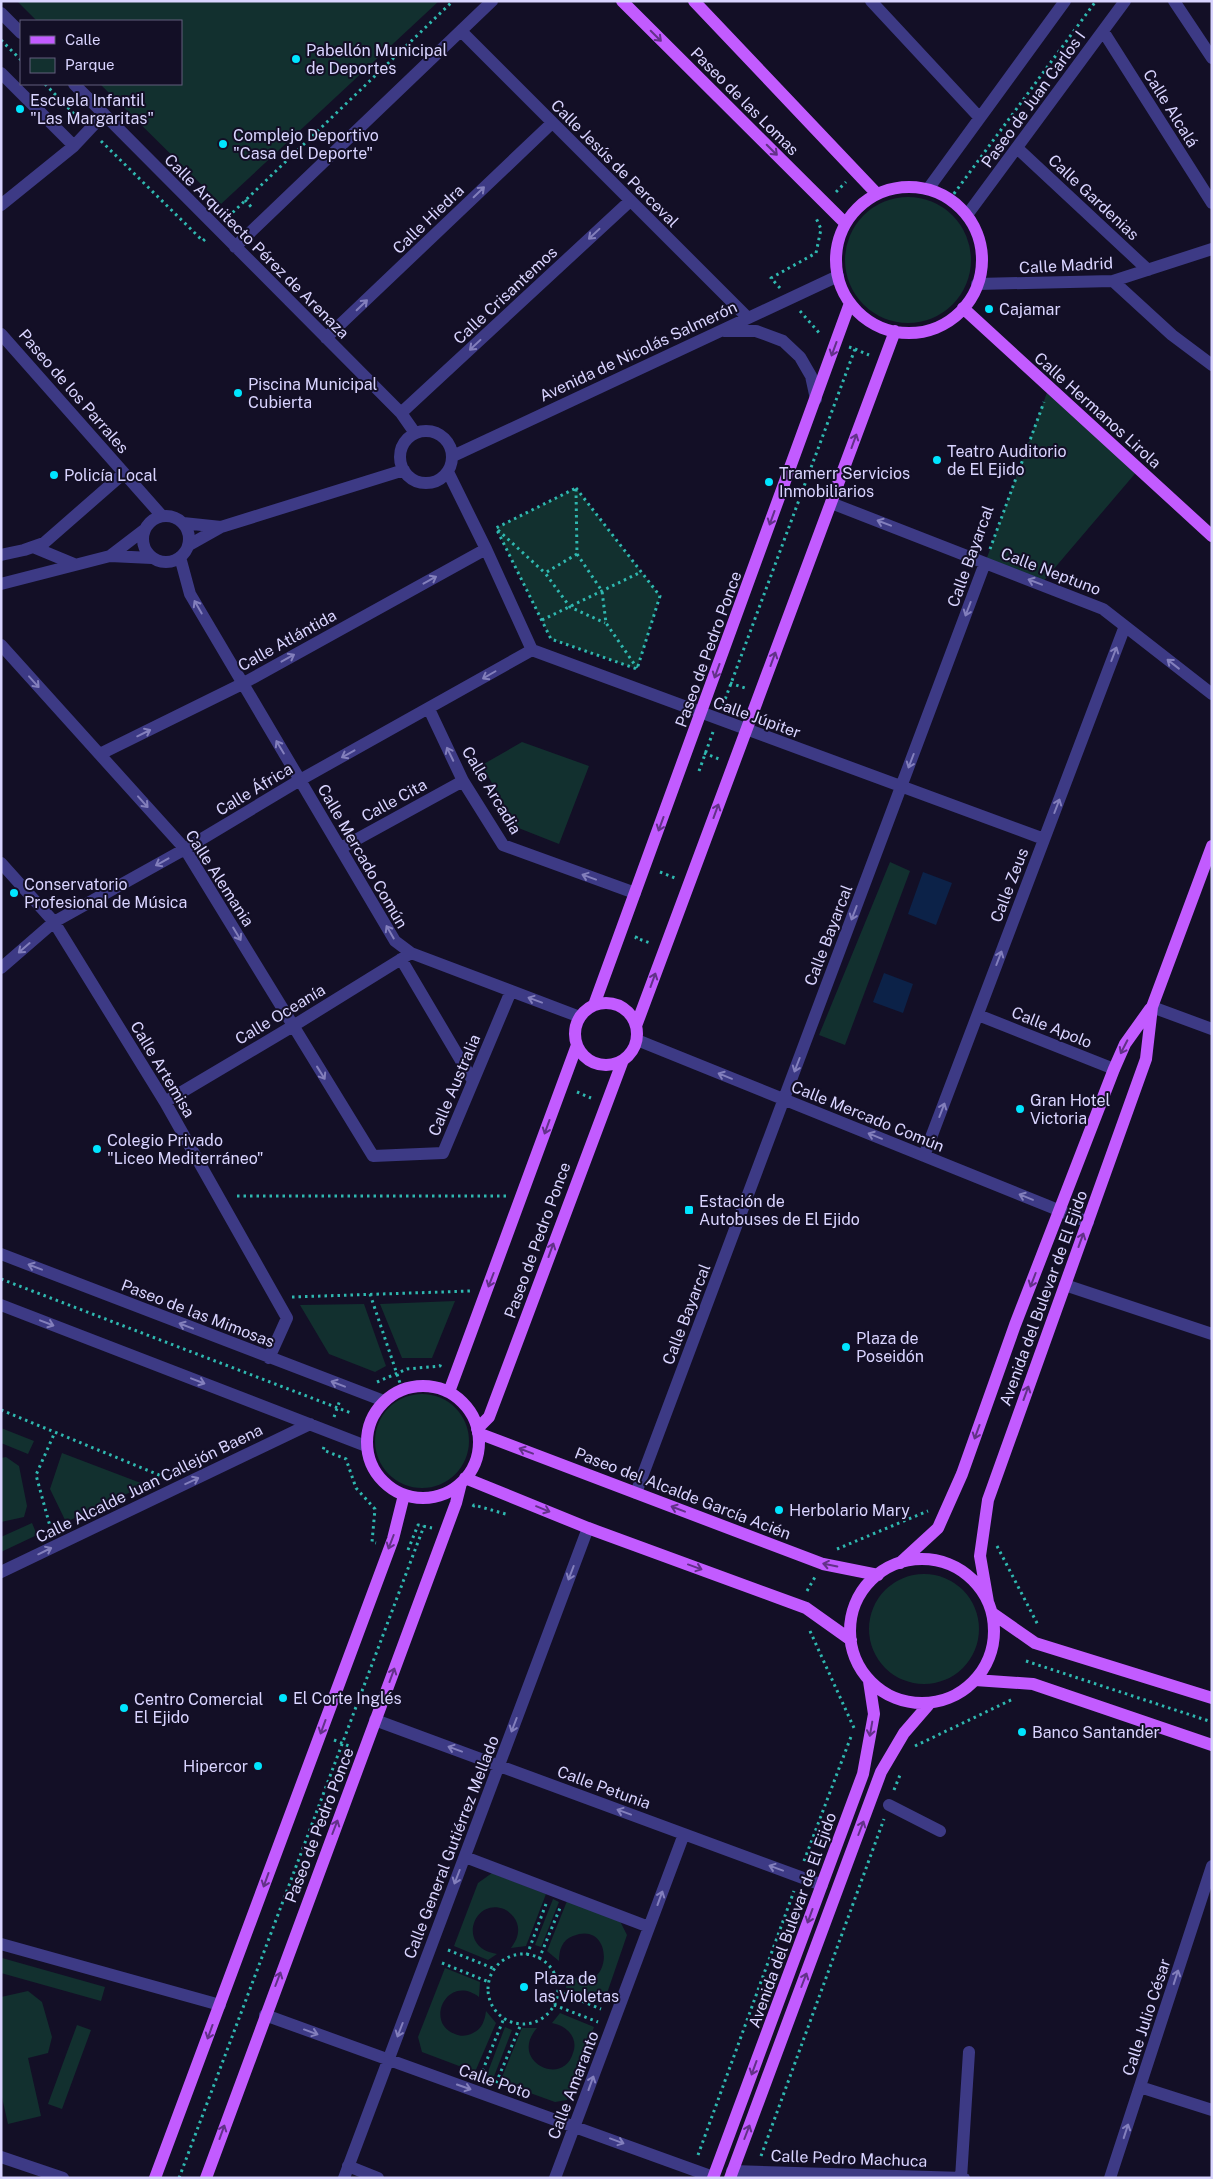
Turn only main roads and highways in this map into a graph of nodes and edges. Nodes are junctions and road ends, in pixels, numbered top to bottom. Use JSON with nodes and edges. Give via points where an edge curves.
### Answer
{"nodes":[{"id":1,"x":622,"y":1,"type":"edge"},
{"id":2,"x":694,"y":1,"type":"edge"},
{"id":3,"x":877,"y":194,"type":"junction"},
{"id":4,"x":846,"y":223,"type":"junction"},
{"id":5,"x":850,"y":303,"type":"junction"},
{"id":6,"x":963,"y":308,"type":"junction"},
{"id":7,"x":894,"y":331,"type":"junction"},
{"id":8,"x":1212,"y":536,"type":"edge"},
{"id":9,"x":1212,"y":846,"type":"edge"},
{"id":10,"x":594,"y":1005,"type":"junction"},
{"id":11,"x":1152,"y":1007,"type":"junction"},
{"id":12,"x":636,"y":1026,"type":"junction"},
{"id":13,"x":577,"y":1045,"type":"junction"},
{"id":14,"x":623,"y":1060,"type":"junction"},
{"id":15,"x":449,"y":1392,"type":"junction"},
{"id":16,"x":478,"y":1431,"type":"junction"},
{"id":17,"x":463,"y":1480,"type":"junction"},
{"id":18,"x":404,"y":1495,"type":"junction"},
{"id":19,"x":900,"y":1562,"type":"junction"},
{"id":20,"x":878,"y":1575,"type":"junction"},
{"id":21,"x":990,"y":1608,"type":"junction"},
{"id":22,"x":851,"y":1640,"type":"junction"},
{"id":23,"x":869,"y":1680,"type":"junction"},
{"id":24,"x":975,"y":1680,"type":"junction"},
{"id":25,"x":1212,"y":1698,"type":"edge"},
{"id":26,"x":930,"y":1703,"type":"junction"},
{"id":27,"x":1212,"y":1744,"type":"edge"},
{"id":28,"x":715,"y":2173,"type":"edge"},
{"id":29,"x":731,"y":2174,"type":"edge"},
{"id":30,"x":155,"y":2178,"type":"edge"},
{"id":31,"x":206,"y":2178,"type":"edge"}],
"edges":[{"from":1,"to":4,"type":"main road","name":"Paseo de las Lomas","one_way":true},
{"from":2,"to":3,"type":"main road","name":"Paseo de las Lomas"},
{"from":3,"to":4,"type":"main road","via":[[859,206]]},
{"from":3,"to":6,"type":"main road","via":[[911,186],[928,189],[950,199],[967,215],[978,237],[982,260],[977,284]]},
{"from":4,"to":5,"type":"main road","via":[[836,258],[842,290]]},
{"from":5,"to":7,"type":"main road","via":[[878,326]]},
{"from":5,"to":10,"type":"main road","name":"Paseo de Pedro Ponce","one_way":true},
{"from":6,"to":7,"type":"main road","via":[[943,324],[920,332]]},
{"from":6,"to":8,"type":"main road","name":"Calle Hermanos Lirola"},
{"from":12,"to":7,"type":"main road","one_way":true},
{"from":9,"to":11,"type":"main road","name":"Avenida del Bulevar de El Ejido"},
{"from":10,"to":12,"type":"main road","via":[[615,1004],[625,1008]]},
{"from":10,"to":13,"type":"main road","via":[[580,1017],[576,1026]]},
{"from":11,"to":19,"type":"main road","name":"Avenida del Bulevar de El Ejido","one_way":true,"via":[[1125,1044],[1114,1070],[962,1474],[938,1528]]},
{"from":21,"to":11,"type":"main road","name":"Avenida del Bulevar de El Ejido","one_way":true,"via":[[980,1556],[988,1500],[1146,1059]]},
{"from":12,"to":14,"type":"main road","via":[[634,1048]]},
{"from":13,"to":14,"type":"main road","via":[[588,1059],[597,1063]]},
{"from":13,"to":15,"type":"main road","name":"Paseo de Pedro Ponce","one_way":true},
{"from":16,"to":14,"type":"main road","name":"Paseo de Pedro Ponce","one_way":true,"via":[[489,1417]]},
{"from":15,"to":16,"type":"main road","via":[[463,1402]]},
{"from":15,"to":18,"type":"main road","via":[[434,1386],[402,1389],[384,1402],[367,1430],[370,1462],[390,1488]]},
{"from":16,"to":17,"type":"main road","via":[[478,1451]]},
{"from":20,"to":16,"type":"main road","name":"Paseo del Alcalde García Acién","one_way":true,"via":[[823,1564]]},
{"from":17,"to":18,"type":"main road","via":[[449,1492],[434,1497]]},
{"from":17,"to":22,"type":"main road","one_way":true,"via":[[808,1608]]},
{"from":31,"to":17,"type":"main road","name":"Paseo de Pedro Ponce","one_way":true},
{"from":18,"to":30,"type":"main road","name":"Paseo de Pedro Ponce","one_way":true,"via":[[393,1539]]},
{"from":19,"to":20,"type":"main road"},
{"from":19,"to":21,"type":"main road","via":[[921,1559],[942,1562],[961,1570],[972,1580]]},
{"from":20,"to":22,"type":"main road","via":[[861,1593],[852,1616]]},
{"from":21,"to":24,"type":"main road","via":[[994,1637],[988,1660]]},
{"from":21,"to":25,"type":"main road","via":[[1032,1641]]},
{"from":22,"to":23,"type":"main road","via":[[856,1662]]},
{"from":23,"to":26,"type":"main road","via":[[886,1694],[900,1700]]},
{"from":23,"to":28,"type":"main road","name":"Avenida del Bulevar de El Ejido","one_way":true,"via":[[874,1714],[863,1774]]},
{"from":24,"to":26,"type":"main road","via":[[962,1692]]},
{"from":24,"to":27,"type":"main road","via":[[1033,1684]]},
{"from":29,"to":26,"type":"main road","name":"Avenida del Bulevar de El Ejido","one_way":true,"via":[[881,1772],[904,1733]]}]}
